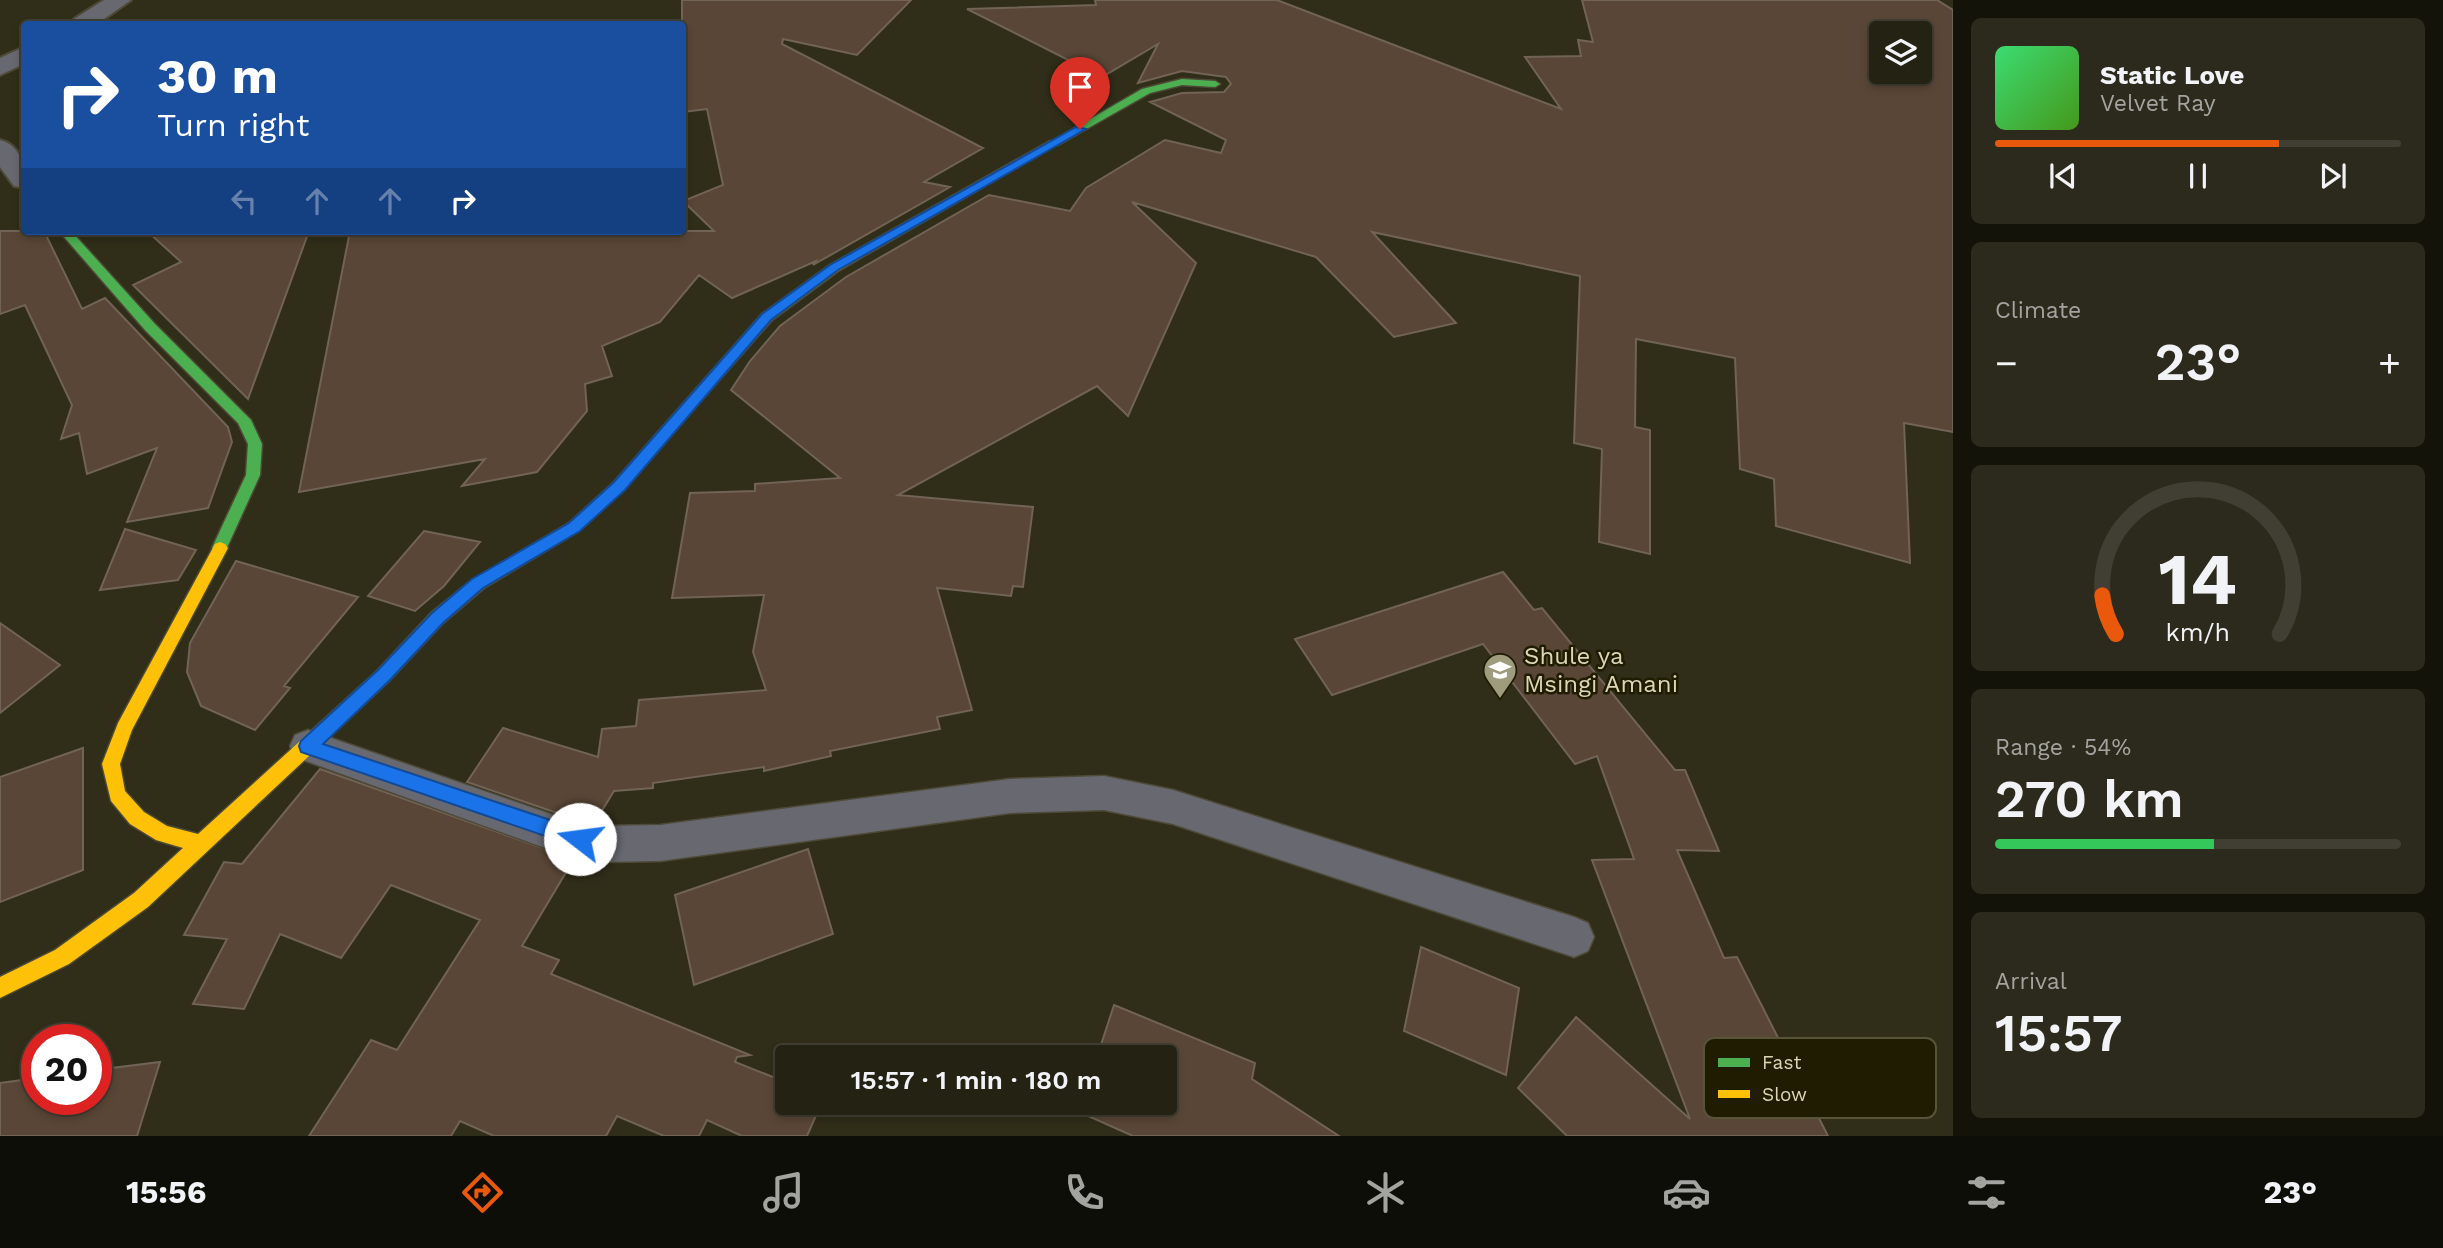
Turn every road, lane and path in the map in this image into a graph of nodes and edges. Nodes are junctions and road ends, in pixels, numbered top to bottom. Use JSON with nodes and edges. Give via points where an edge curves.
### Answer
{"nodes":[{"id":1,"x":120,"y":0,"type":"edge"},
{"id":2,"x":87,"y":21,"type":"edge"},
{"id":3,"x":21,"y":56,"type":"edge"},
{"id":4,"x":0,"y":68,"type":"edge"},
{"id":5,"x":1215,"y":84,"type":"dead end"},
{"id":6,"x":0,"y":148,"type":"edge"},
{"id":7,"x":21,"y":176,"type":"edge"},
{"id":8,"x":69,"y":235,"type":"edge"},
{"id":9,"x":308,"y":746,"type":"junction"},
{"id":10,"x":201,"y":844,"type":"junction"},
{"id":11,"x":1574,"y":937,"type":"dead end"},
{"id":12,"x":0,"y":988,"type":"edge"}],
"edges":[{"from":1,"to":2,"type":"street"},
{"from":3,"to":4,"type":"street"},
{"from":5,"to":9,"type":"street","via":[[1182,82],[1146,91],[811,284],[767,317],[620,486],[574,527],[478,584]]},
{"from":6,"to":7,"type":"street"},
{"from":8,"to":10,"type":"street","via":[[150,327],[244,420],[255,444],[253,475],[232,526],[176,625],[111,764],[117,795],[137,818],[163,834]]},
{"from":9,"to":10,"type":"street"},
{"from":9,"to":11,"type":"lane","via":[[559,835],[601,844],[660,843],[1010,796],[1104,793],[1173,807]]},
{"from":10,"to":12,"type":"street","via":[[141,900],[62,957]]}]}
